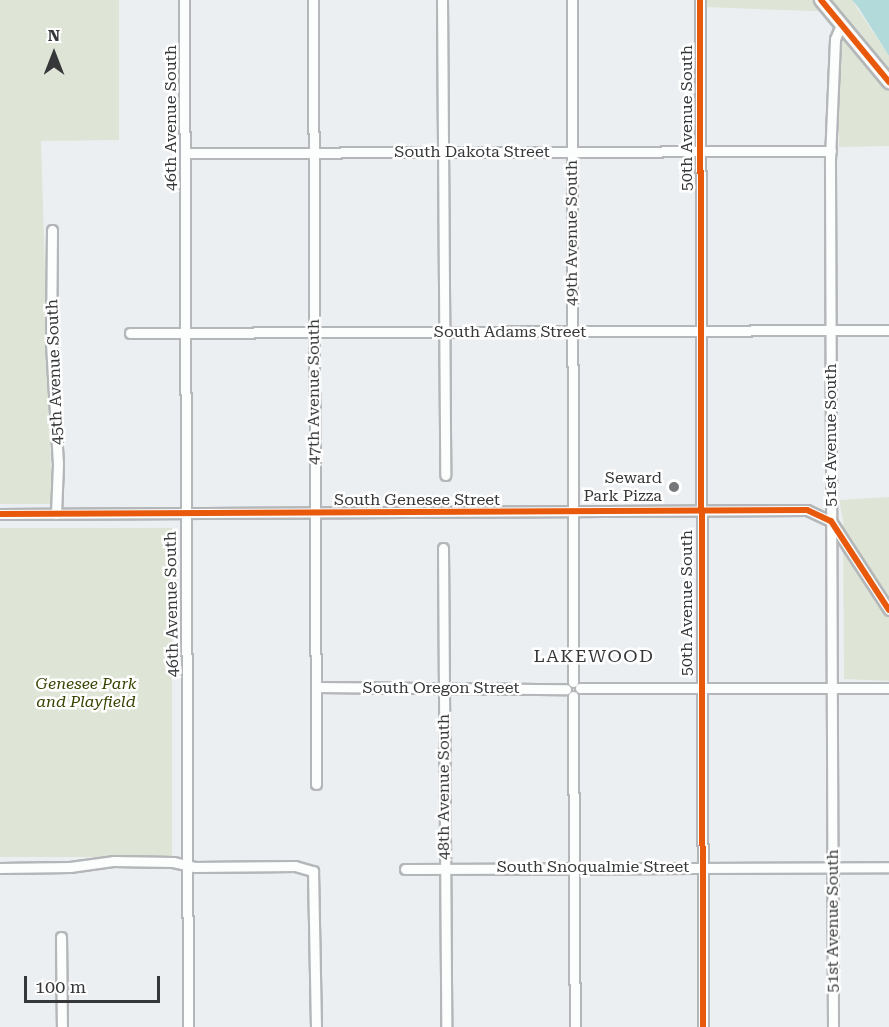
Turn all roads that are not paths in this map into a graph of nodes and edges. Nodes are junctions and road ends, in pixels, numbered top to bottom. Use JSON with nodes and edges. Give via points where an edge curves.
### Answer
{"nodes":[{"id":1,"x":184,"y":0,"type":"edge"},
{"id":2,"x":313,"y":0,"type":"edge"},
{"id":3,"x":442,"y":0,"type":"edge"},
{"id":4,"x":572,"y":0,"type":"edge"},
{"id":5,"x":700,"y":0,"type":"edge"},
{"id":6,"x":821,"y":0,"type":"edge"},
{"id":7,"x":841,"y":25,"type":"junction"},
{"id":8,"x":889,"y":82,"type":"edge"},
{"id":9,"x":700,"y":151,"type":"junction"},
{"id":10,"x":442,"y":152,"type":"junction"},
{"id":11,"x":571,"y":152,"type":"junction"},
{"id":12,"x":831,"y":152,"type":"junction"},
{"id":13,"x":185,"y":153,"type":"junction"},
{"id":14,"x":313,"y":153,"type":"junction"},
{"id":15,"x":52,"y":230,"type":"dead end"},
{"id":16,"x":831,"y":330,"type":"junction"},
{"id":17,"x":889,"y":330,"type":"edge"},
{"id":18,"x":572,"y":331,"type":"junction"},
{"id":19,"x":702,"y":331,"type":"junction"},
{"id":20,"x":314,"y":332,"type":"junction"},
{"id":21,"x":443,"y":332,"type":"junction"},
{"id":22,"x":130,"y":333,"type":"dead end"},
{"id":23,"x":185,"y":333,"type":"junction"},
{"id":24,"x":445,"y":475,"type":"dead end"},
{"id":25,"x":701,"y":511,"type":"junction"},
{"id":26,"x":574,"y":512,"type":"junction"},
{"id":27,"x":0,"y":514,"type":"edge"},
{"id":28,"x":56,"y":514,"type":"junction"},
{"id":29,"x":314,"y":514,"type":"junction"},
{"id":30,"x":185,"y":515,"type":"junction"},
{"id":31,"x":831,"y":521,"type":"junction"},
{"id":32,"x":443,"y":548,"type":"dead end"},
{"id":33,"x":889,"y":610,"type":"edge"},
{"id":34,"x":316,"y":687,"type":"junction"},
{"id":35,"x":444,"y":688,"type":"junction"},
{"id":36,"x":701,"y":688,"type":"junction"},
{"id":37,"x":831,"y":688,"type":"junction"},
{"id":38,"x":889,"y":688,"type":"edge"},
{"id":39,"x":573,"y":689,"type":"junction"},
{"id":40,"x":316,"y":783,"type":"dead end"},
{"id":41,"x":702,"y":866,"type":"junction"},
{"id":42,"x":188,"y":867,"type":"junction"},
{"id":43,"x":445,"y":867,"type":"junction"},
{"id":44,"x":574,"y":867,"type":"junction"},
{"id":45,"x":832,"y":867,"type":"junction"},
{"id":46,"x":889,"y":867,"type":"edge"},
{"id":47,"x":0,"y":868,"type":"edge"},
{"id":48,"x":405,"y":869,"type":"dead end"},
{"id":49,"x":62,"y":937,"type":"dead end"},
{"id":50,"x":62,"y":1027,"type":"edge"},
{"id":51,"x":188,"y":1027,"type":"edge"},
{"id":52,"x":316,"y":1027,"type":"edge"},
{"id":53,"x":446,"y":1027,"type":"edge"},
{"id":54,"x":575,"y":1027,"type":"edge"},
{"id":55,"x":703,"y":1027,"type":"edge"},
{"id":56,"x":833,"y":1027,"type":"edge"}],
"edges":[{"from":1,"to":13,"type":"street","name":"46th Avenue South"},
{"from":2,"to":14,"type":"street","name":"47th Avenue South"},
{"from":3,"to":10,"type":"street"},
{"from":4,"to":11,"type":"street","name":"49th Avenue South"},
{"from":5,"to":9,"type":"street","name":"50th Avenue South"},
{"from":6,"to":7,"type":"main road"},
{"from":7,"to":8,"type":"main road"},
{"from":7,"to":12,"type":"street","name":"51st Avenue South","via":[[834,39]]},
{"from":9,"to":11,"type":"street","name":"South Dakota Street"},
{"from":9,"to":12,"type":"street","name":"South Dakota Street"},
{"from":9,"to":19,"type":"street","name":"50th Avenue South"},
{"from":10,"to":11,"type":"street","name":"South Dakota Street"},
{"from":10,"to":14,"type":"street","name":"South Dakota Street"},
{"from":10,"to":21,"type":"street"},
{"from":11,"to":18,"type":"street","name":"49th Avenue South"},
{"from":12,"to":16,"type":"street","name":"51st Avenue South"},
{"from":13,"to":14,"type":"street","name":"South Dakota Street"},
{"from":13,"to":23,"type":"street","name":"46th Avenue South"},
{"from":14,"to":20,"type":"street","name":"47th Avenue South"},
{"from":15,"to":28,"type":"street","name":"45th Avenue South"},
{"from":16,"to":17,"type":"street","name":"South Adams Street"},
{"from":16,"to":19,"type":"street","name":"South Adams Street"},
{"from":16,"to":31,"type":"street","name":"51st Avenue South"},
{"from":18,"to":19,"type":"street","name":"South Adams Street"},
{"from":18,"to":21,"type":"street","name":"South Adams Street"},
{"from":18,"to":26,"type":"street","name":"49th Avenue South"},
{"from":19,"to":25,"type":"street","name":"50th Avenue South"},
{"from":20,"to":21,"type":"street","name":"South Adams Street"},
{"from":20,"to":23,"type":"street","name":"South Adams Street"},
{"from":20,"to":29,"type":"street","name":"47th Avenue South"},
{"from":21,"to":24,"type":"street"},
{"from":22,"to":23,"type":"street","name":"South Adams Street"},
{"from":23,"to":30,"type":"street","name":"46th Avenue South"},
{"from":25,"to":26,"type":"street","name":"South Genesee Street"},
{"from":25,"to":31,"type":"street","name":"South Genesee Street","via":[[799,509],[822,513]]},
{"from":25,"to":36,"type":"street","name":"50th Avenue South"},
{"from":26,"to":29,"type":"street","name":"South Genesee Street"},
{"from":26,"to":39,"type":"street","name":"49th Avenue South"},
{"from":27,"to":28,"type":"street","name":"South Genesee Street"},
{"from":28,"to":30,"type":"street","name":"South Genesee Street"},
{"from":29,"to":30,"type":"street","name":"South Genesee Street"},
{"from":29,"to":34,"type":"street","name":"47th Avenue South"},
{"from":30,"to":42,"type":"street","name":"46th Avenue South"},
{"from":31,"to":33,"type":"street"},
{"from":31,"to":37,"type":"street","name":"51st Avenue South"},
{"from":32,"to":35,"type":"street","name":"48th Avenue South"},
{"from":34,"to":35,"type":"street","name":"South Oregon Street"},
{"from":34,"to":40,"type":"street","name":"47th Avenue South"},
{"from":35,"to":39,"type":"street","name":"South Oregon Street"},
{"from":35,"to":43,"type":"street","name":"48th Avenue South"},
{"from":36,"to":37,"type":"street","name":"South Oregon Street"},
{"from":36,"to":39,"type":"street","name":"South Oregon Street"},
{"from":36,"to":41,"type":"street","name":"50th Avenue South"},
{"from":37,"to":38,"type":"street","name":"South Oregon Street"},
{"from":37,"to":45,"type":"street","name":"51st Avenue South"},
{"from":39,"to":44,"type":"street","name":"49th Avenue South"},
{"from":41,"to":44,"type":"street","name":"South Snoqualmie Street"},
{"from":41,"to":45,"type":"street","name":"South Snoqualmie Street"},
{"from":41,"to":55,"type":"street","name":"50th Avenue South"},
{"from":42,"to":47,"type":"street","via":[[173,862],[113,861],[70,867]]},
{"from":42,"to":51,"type":"street","name":"46th Avenue South"},
{"from":42,"to":52,"type":"street","via":[[295,867],[313,871]]},
{"from":43,"to":44,"type":"street","name":"South Snoqualmie Street"},
{"from":43,"to":48,"type":"street","name":"South Snoqualmie Street"},
{"from":43,"to":53,"type":"street","name":"48th Avenue South"},
{"from":44,"to":54,"type":"street","name":"49th Avenue South"},
{"from":45,"to":46,"type":"street","name":"South Snoqualmie Street"},
{"from":45,"to":56,"type":"street","name":"51st Avenue South"},
{"from":49,"to":50,"type":"street"}]}
